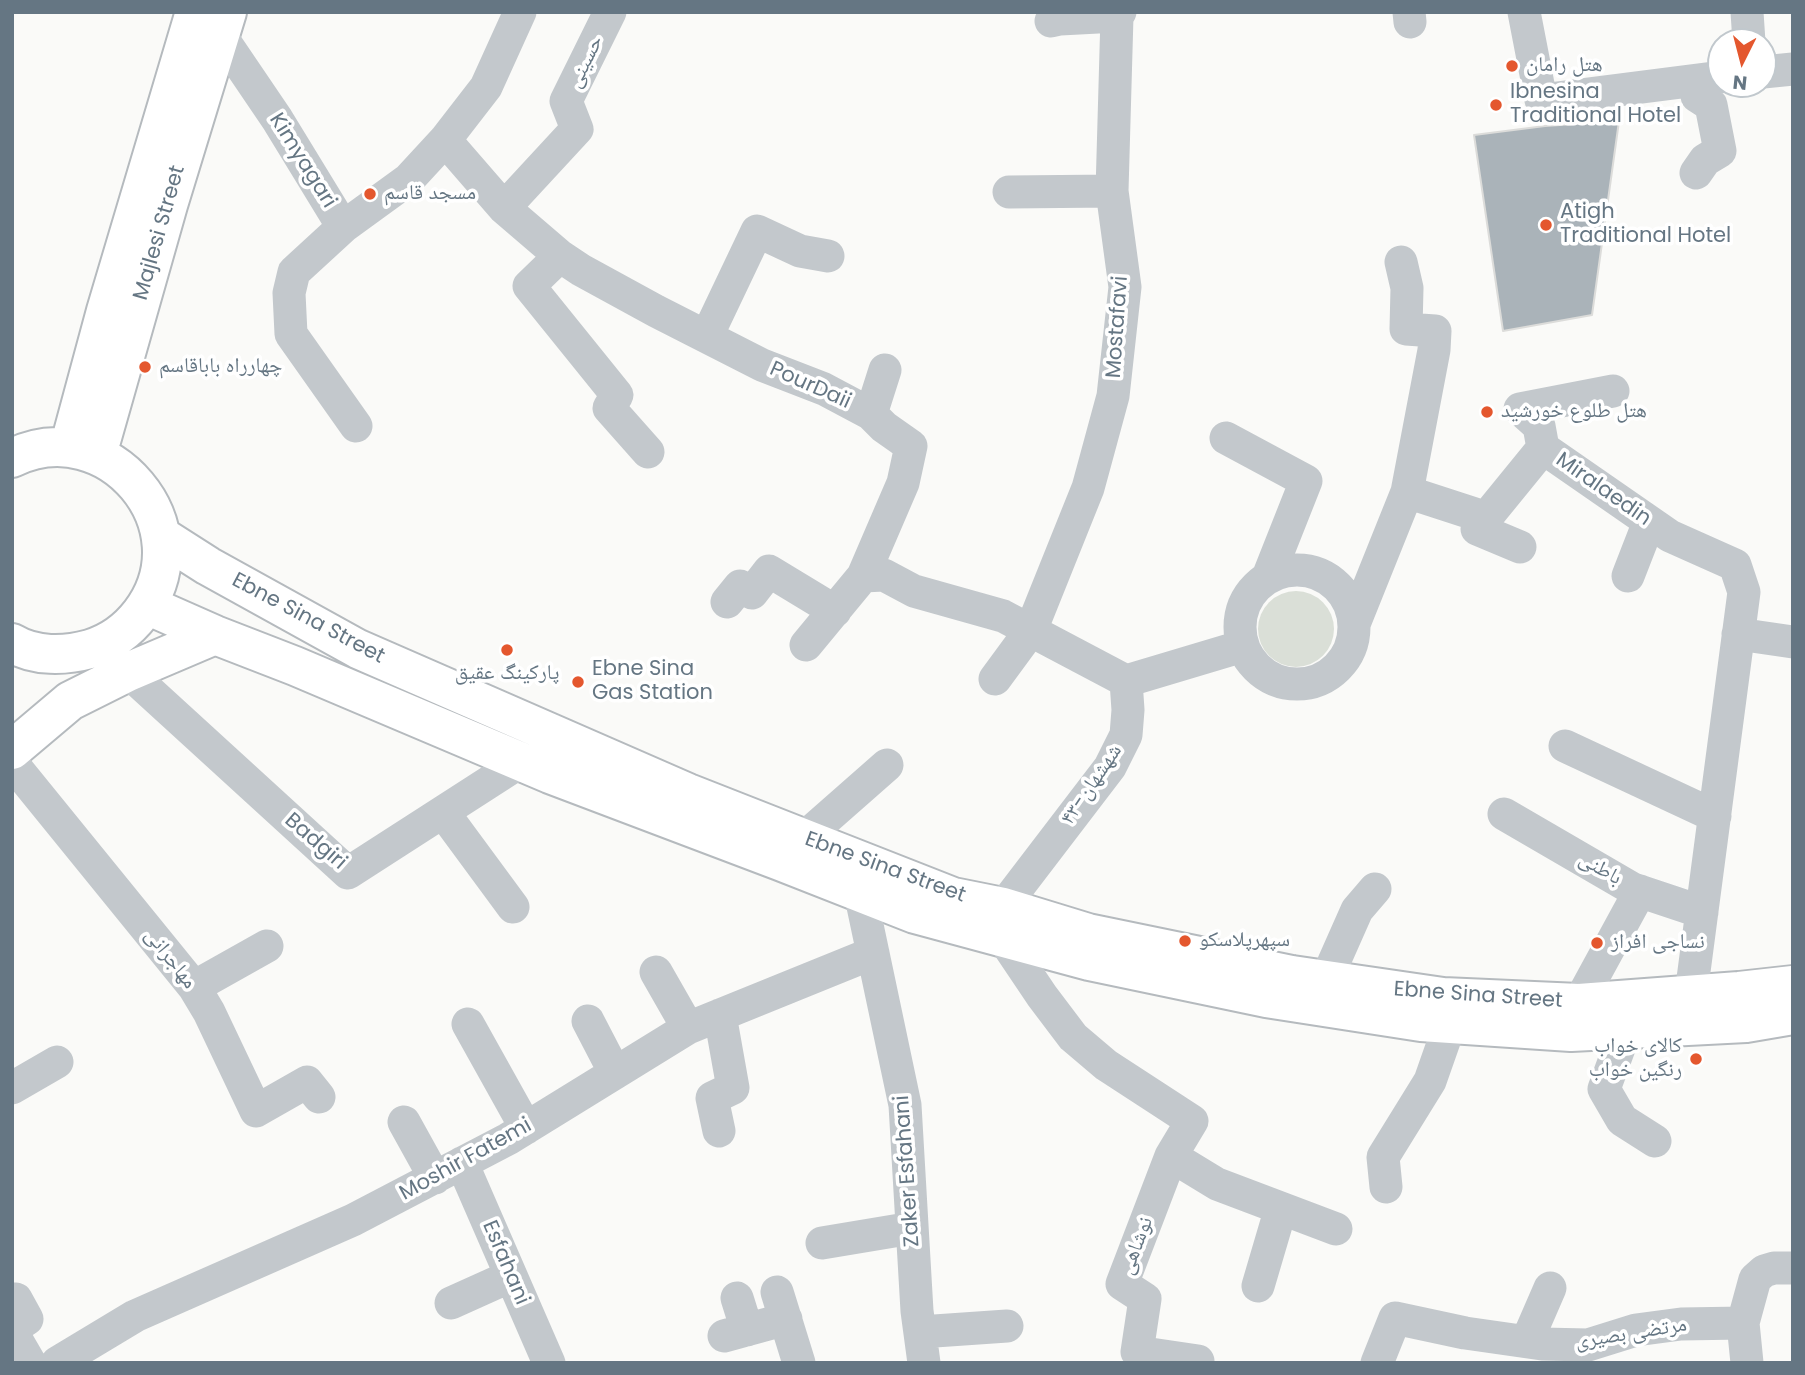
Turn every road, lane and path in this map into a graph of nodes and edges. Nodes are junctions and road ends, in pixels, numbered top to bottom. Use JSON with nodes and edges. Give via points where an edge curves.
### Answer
{"nodes":[{"id":1,"x":520,"y":12,"type":"edge"},
{"id":2,"x":610,"y":12,"type":"edge"},
{"id":3,"x":1524,"y":12,"type":"edge"},
{"id":4,"x":1118,"y":14,"type":"edge"},
{"id":5,"x":214,"y":20,"type":"edge"},
{"id":6,"x":1051,"y":21,"type":"dead end"},
{"id":7,"x":1707,"y":79,"type":"edge"},
{"id":8,"x":1707,"y":81,"type":"edge"},
{"id":9,"x":445,"y":140,"type":"junction"},
{"id":10,"x":1696,"y":173,"type":"dead end"},
{"id":11,"x":1112,"y":191,"type":"junction"},
{"id":12,"x":1009,"y":192,"type":"dead end"},
{"id":13,"x":504,"y":208,"type":"junction"},
{"id":14,"x":343,"y":227,"type":"junction"},
{"id":15,"x":828,"y":256,"type":"dead end"},
{"id":16,"x":1401,"y":262,"type":"dead end"},
{"id":17,"x":570,"y":263,"type":"junction"},
{"id":18,"x":707,"y":336,"type":"junction"},
{"id":19,"x":885,"y":370,"type":"dead end"},
{"id":20,"x":1613,"y":391,"type":"dead end"},
{"id":21,"x":871,"y":414,"type":"junction"},
{"id":22,"x":356,"y":426,"type":"dead end"},
{"id":23,"x":1226,"y":438,"type":"dead end"},
{"id":24,"x":1544,"y":448,"type":"junction"},
{"id":25,"x":83,"y":452,"type":"junction"},
{"id":26,"x":648,"y":452,"type":"dead end"},
{"id":27,"x":13,"y":456,"type":"edge"},
{"id":28,"x":1407,"y":492,"type":"junction"},
{"id":29,"x":1487,"y":518,"type":"junction"},
{"id":30,"x":1649,"y":522,"type":"junction"},
{"id":31,"x":161,"y":536,"type":"junction"},
{"id":32,"x":1520,"y":547,"type":"dead end"},
{"id":33,"x":208,"y":566,"type":"junction"},
{"id":34,"x":863,"y":576,"type":"junction"},
{"id":35,"x":1628,"y":576,"type":"dead end"},
{"id":36,"x":1268,"y":577,"type":"junction"},
{"id":37,"x":727,"y":602,"type":"dead end"},
{"id":38,"x":147,"y":605,"type":"junction"},
{"id":39,"x":835,"y":611,"type":"junction"},
{"id":40,"x":1354,"y":624,"type":"junction"},
{"id":41,"x":201,"y":629,"type":"junction"},
{"id":42,"x":1031,"y":630,"type":"junction"},
{"id":43,"x":1738,"y":634,"type":"junction"},
{"id":44,"x":1793,"y":642,"type":"edge"},
{"id":45,"x":806,"y":645,"type":"dead end"},
{"id":46,"x":1243,"y":646,"type":"junction"},
{"id":47,"x":15,"y":654,"type":"edge"},
{"id":48,"x":128,"y":672,"type":"junction"},
{"id":49,"x":995,"y":679,"type":"dead end"},
{"id":50,"x":1126,"y":681,"type":"junction"},
{"id":51,"x":558,"y":736,"type":"junction"},
{"id":52,"x":1565,"y":747,"type":"dead end"},
{"id":53,"x":12,"y":750,"type":"edge"},
{"id":54,"x":522,"y":762,"type":"junction"},
{"id":55,"x":12,"y":763,"type":"edge"},
{"id":56,"x":887,"y":765,"type":"dead end"},
{"id":57,"x":443,"y":812,"type":"junction"},
{"id":58,"x":1504,"y":814,"type":"dead end"},
{"id":59,"x":1715,"y":816,"type":"junction"},
{"id":60,"x":804,"y":838,"type":"junction"},
{"id":61,"x":858,"y":875,"type":"junction"},
{"id":62,"x":1375,"y":890,"type":"dead end"},
{"id":63,"x":1640,"y":891,"type":"junction"},
{"id":64,"x":513,"y":907,"type":"dead end"},
{"id":65,"x":1702,"y":912,"type":"junction"},
{"id":66,"x":1003,"y":923,"type":"junction"},
{"id":67,"x":267,"y":946,"type":"dead end"},
{"id":68,"x":873,"y":953,"type":"junction"},
{"id":69,"x":656,"y":972,"type":"dead end"},
{"id":70,"x":1326,"y":980,"type":"junction"},
{"id":71,"x":1793,"y":985,"type":"edge"},
{"id":72,"x":194,"y":987,"type":"junction"},
{"id":73,"x":1691,"y":994,"type":"junction"},
{"id":74,"x":1579,"y":1003,"type":"junction"},
{"id":75,"x":720,"y":1015,"type":"junction"},
{"id":76,"x":1793,"y":1015,"type":"edge"},
{"id":77,"x":588,"y":1021,"type":"dead end"},
{"id":78,"x":468,"y":1024,"type":"dead end"},
{"id":79,"x":1450,"y":1024,"type":"junction"},
{"id":80,"x":688,"y":1028,"type":"junction"},
{"id":81,"x":1626,"y":1029,"type":"junction"},
{"id":82,"x":57,"y":1062,"type":"dead end"},
{"id":83,"x":615,"y":1073,"type":"junction"},
{"id":84,"x":12,"y":1088,"type":"edge"},
{"id":85,"x":319,"y":1097,"type":"dead end"},
{"id":86,"x":404,"y":1122,"type":"dead end"},
{"id":87,"x":526,"y":1128,"type":"junction"},
{"id":88,"x":719,"y":1131,"type":"dead end"},
{"id":89,"x":1655,"y":1141,"type":"dead end"},
{"id":90,"x":1171,"y":1156,"type":"junction"},
{"id":91,"x":448,"y":1170,"type":"junction"},
{"id":92,"x":1386,"y":1186,"type":"dead end"},
{"id":93,"x":1281,"y":1208,"type":"junction"},
{"id":94,"x":912,"y":1227,"type":"junction"},
{"id":95,"x":1336,"y":1229,"type":"dead end"},
{"id":96,"x":822,"y":1243,"type":"dead end"},
{"id":97,"x":1793,"y":1268,"type":"edge"},
{"id":98,"x":511,"y":1276,"type":"junction"},
{"id":99,"x":1258,"y":1286,"type":"dead end"},
{"id":100,"x":1550,"y":1288,"type":"dead end"},
{"id":101,"x":737,"y":1298,"type":"dead end"},
{"id":102,"x":451,"y":1303,"type":"dead end"},
{"id":103,"x":13,"y":1320,"type":"edge"},
{"id":104,"x":1743,"y":1322,"type":"junction"},
{"id":105,"x":1006,"y":1326,"type":"dead end"},
{"id":106,"x":1527,"y":1341,"type":"junction"},
{"id":107,"x":922,"y":1347,"type":"edge"},
{"id":108,"x":1198,"y":1361,"type":"dead end"},
{"id":109,"x":30,"y":1363,"type":"edge"},
{"id":110,"x":57,"y":1363,"type":"edge"},
{"id":111,"x":549,"y":1363,"type":"edge"},
{"id":112,"x":799,"y":1363,"type":"edge"},
{"id":113,"x":1377,"y":1363,"type":"edge"},
{"id":114,"x":1747,"y":1363,"type":"edge"}],
"edges":[{"from":1,"to":9,"type":"street","via":[[486,87]]},
{"from":2,"to":13,"type":"street","name":"حسینی","via":[[566,101],[578,129]]},
{"from":3,"to":7,"type":"street","via":[[1541,100]]},
{"from":4,"to":6,"type":"street"},
{"from":4,"to":11,"type":"street","name":"Mostafavi"},
{"from":5,"to":14,"type":"street","name":"Kimyagari"},
{"from":5,"to":25,"type":"main road","name":"Majlesi Street","via":[[168,205]]},
{"from":8,"to":10,"type":"street","via":[[1697,96],[1711,105],[1720,151],[1704,160]]},
{"from":9,"to":13,"type":"street","name":"PourDaii"},
{"from":9,"to":14,"type":"street","via":[[408,178]]},
{"from":11,"to":12,"type":"street"},
{"from":11,"to":42,"type":"street","name":"Mostafavi","via":[[1125,286],[1114,396],[1088,488]]},
{"from":13,"to":17,"type":"street","name":"PourDaii"},
{"from":14,"to":22,"type":"street","name":"Kimyagari","via":[[294,272],[289,293],[291,334]]},
{"from":15,"to":18,"type":"street","via":[[800,251],[757,231]]},
{"from":16,"to":28,"type":"street","via":[[1407,288],[1398,316],[1406,329],[1435,331]]},
{"from":17,"to":18,"type":"street","name":"PourDaii"},
{"from":17,"to":26,"type":"street","via":[[529,286],[617,395],[609,408]]},
{"from":18,"to":21,"type":"street","name":"PourDaii"},
{"from":19,"to":21,"type":"street"},
{"from":20,"to":24,"type":"street","via":[[1520,409],[1539,426]]},
{"from":21,"to":34,"type":"street","name":"PourDaii","via":[[911,446],[903,483]]},
{"from":23,"to":36,"type":"street","via":[[1306,481]]},
{"from":24,"to":29,"type":"street","name":"Miralaedin"},
{"from":24,"to":30,"type":"street","name":"Miralaedin"},
{"from":25,"to":27,"type":"main road","via":[[42,449]]},
{"from":25,"to":31,"type":"main road","via":[[121,469],[141,489]]},
{"from":28,"to":29,"type":"street"},
{"from":28,"to":40,"type":"street"},
{"from":29,"to":32,"type":"street","via":[[1478,529]]},
{"from":30,"to":35,"type":"street"},
{"from":30,"to":43,"type":"street","name":"Miralaedin","via":[[1735,565],[1744,592]]},
{"from":31,"to":33,"type":"main road","name":"Ebne Sina Street"},
{"from":31,"to":38,"type":"main road","via":[[162,560]]},
{"from":33,"to":41,"type":"main road","via":[[190,571],[175,593],[178,613]]},
{"from":33,"to":51,"type":"main road","name":"Ebne Sina Street","via":[[343,642]]},
{"from":34,"to":39,"type":"street"},
{"from":34,"to":42,"type":"street","via":[[884,575],[914,591],[1003,616]]},
{"from":36,"to":40,"type":"street","via":[[1306,571],[1325,578],[1340,590]]},
{"from":36,"to":46,"type":"street","via":[[1243,607],[1239,626]]},
{"from":37,"to":39,"type":"street","via":[[740,586],[752,593],[769,571]]},
{"from":38,"to":41,"type":"main road","name":"Ebne Sina Street"},
{"from":38,"to":47,"type":"main road","via":[[134,622],[100,646],[73,653]]},
{"from":39,"to":45,"type":"street"},
{"from":40,"to":46,"type":"street","via":[[1345,658],[1332,672],[1299,684],[1264,674]]},
{"from":41,"to":48,"type":"main road"},
{"from":41,"to":54,"type":"main road","name":"Ebne Sina Street"},
{"from":42,"to":49,"type":"street","name":"Mostafavi"},
{"from":42,"to":50,"type":"street"},
{"from":43,"to":44,"type":"street"},
{"from":43,"to":59,"type":"street","name":"Miralaedin"},
{"from":46,"to":50,"type":"street"},
{"from":48,"to":53,"type":"main road","via":[[70,701]]},
{"from":48,"to":57,"type":"street","name":"Badgiri","via":[[348,873]]},
{"from":50,"to":66,"type":"street","name":"۴۳-شهشهان","via":[[1126,735],[1110,767]]},
{"from":51,"to":54,"type":"street","name":"Badgiri"},
{"from":51,"to":60,"type":"main road","name":"Ebne Sina Street"},
{"from":52,"to":59,"type":"street"},
{"from":54,"to":57,"type":"street","name":"Badgiri"},
{"from":54,"to":61,"type":"main road","name":"Ebne Sina Street"},
{"from":55,"to":72,"type":"street","name":"مهاجرانی"},
{"from":56,"to":60,"type":"street"},
{"from":57,"to":64,"type":"street"},
{"from":58,"to":63,"type":"street","name":"باطنی"},
{"from":59,"to":65,"type":"street","name":"Miralaedin"},
{"from":60,"to":61,"type":"main road","name":"Ebne Sina Street"},
{"from":61,"to":66,"type":"main road","name":"Ebne Sina Street","via":[[915,914]]},
{"from":61,"to":68,"type":"street","name":"Zaker Esfahani"},
{"from":62,"to":70,"type":"street","via":[[1357,911]]},
{"from":63,"to":65,"type":"street","name":"باطنی"},
{"from":63,"to":74,"type":"street"},
{"from":65,"to":73,"type":"street","name":"Miralaedin"},
{"from":66,"to":70,"type":"main road","name":"Ebne Sina Street","via":[[1088,933]]},
{"from":66,"to":79,"type":"main road","name":"Ebne Sina Street","via":[[1089,961],[1266,998]]},
{"from":66,"to":90,"type":"street","via":[[1042,996],[1073,1037],[1106,1065],[1192,1121]]},
{"from":67,"to":72,"type":"street"},
{"from":68,"to":75,"type":"street","name":"Moshir Fatemi"},
{"from":68,"to":94,"type":"street","name":"Zaker Esfahani","via":[[905,1105]]},
{"from":69,"to":80,"type":"street"},
{"from":70,"to":74,"type":"main road","name":"Ebne Sina Street","via":[[1443,997]]},
{"from":71,"to":73,"type":"main road","name":"Ebne Sina Street"},
{"from":72,"to":85,"type":"street","name":"مهاجرانی","via":[[256,1111],[307,1082]]},
{"from":73,"to":74,"type":"main road","name":"Ebne Sina Street"},
{"from":75,"to":80,"type":"street","name":"Moshir Fatemi"},
{"from":75,"to":88,"type":"street","via":[[733,1088],[712,1098]]},
{"from":76,"to":81,"type":"main road","name":"Ebne Sina Street","via":[[1746,1023]]},
{"from":77,"to":83,"type":"street"},
{"from":78,"to":87,"type":"street"},
{"from":79,"to":81,"type":"main road","name":"Ebne Sina Street","via":[[1571,1032]]},
{"from":79,"to":92,"type":"street","via":[[1430,1081],[1383,1157]]},
{"from":80,"to":83,"type":"street","name":"Moshir Fatemi"},
{"from":81,"to":89,"type":"street","via":[[1604,1089],[1622,1120]]},
{"from":82,"to":84,"type":"street"},
{"from":83,"to":87,"type":"street","name":"Moshir Fatemi"},
{"from":86,"to":91,"type":"street","name":"Esfahani"},
{"from":87,"to":91,"type":"street","name":"Moshir Fatemi"},
{"from":90,"to":93,"type":"street","via":[[1217,1184]]},
{"from":90,"to":108,"type":"street","name":"نوشاهی","via":[[1122,1284],[1144,1299],[1137,1352]]},
{"from":91,"to":98,"type":"street","name":"Esfahani"},
{"from":91,"to":110,"type":"street","name":"Moshir Fatemi","via":[[354,1220],[135,1316]]},
{"from":93,"to":95,"type":"street"},
{"from":93,"to":99,"type":"street"},
{"from":94,"to":96,"type":"street"},
{"from":94,"to":107,"type":"street","name":"Zaker Esfahani"},
{"from":97,"to":104,"type":"street","via":[[1774,1268],[1755,1279]]},
{"from":98,"to":102,"type":"street"},
{"from":98,"to":111,"type":"street","name":"Esfahani"},
{"from":100,"to":106,"type":"street"},
{"from":101,"to":112,"type":"street","via":[[735,1333],[782,1305]]},
{"from":103,"to":109,"type":"street"},
{"from":104,"to":106,"type":"street","name":"مرتضی بصیری","via":[[1636,1330],[1587,1345]]},
{"from":104,"to":114,"type":"street"},
{"from":105,"to":107,"type":"street"},
{"from":106,"to":113,"type":"street","name":"مرتضی بصیری","via":[[1395,1318]]}]}
